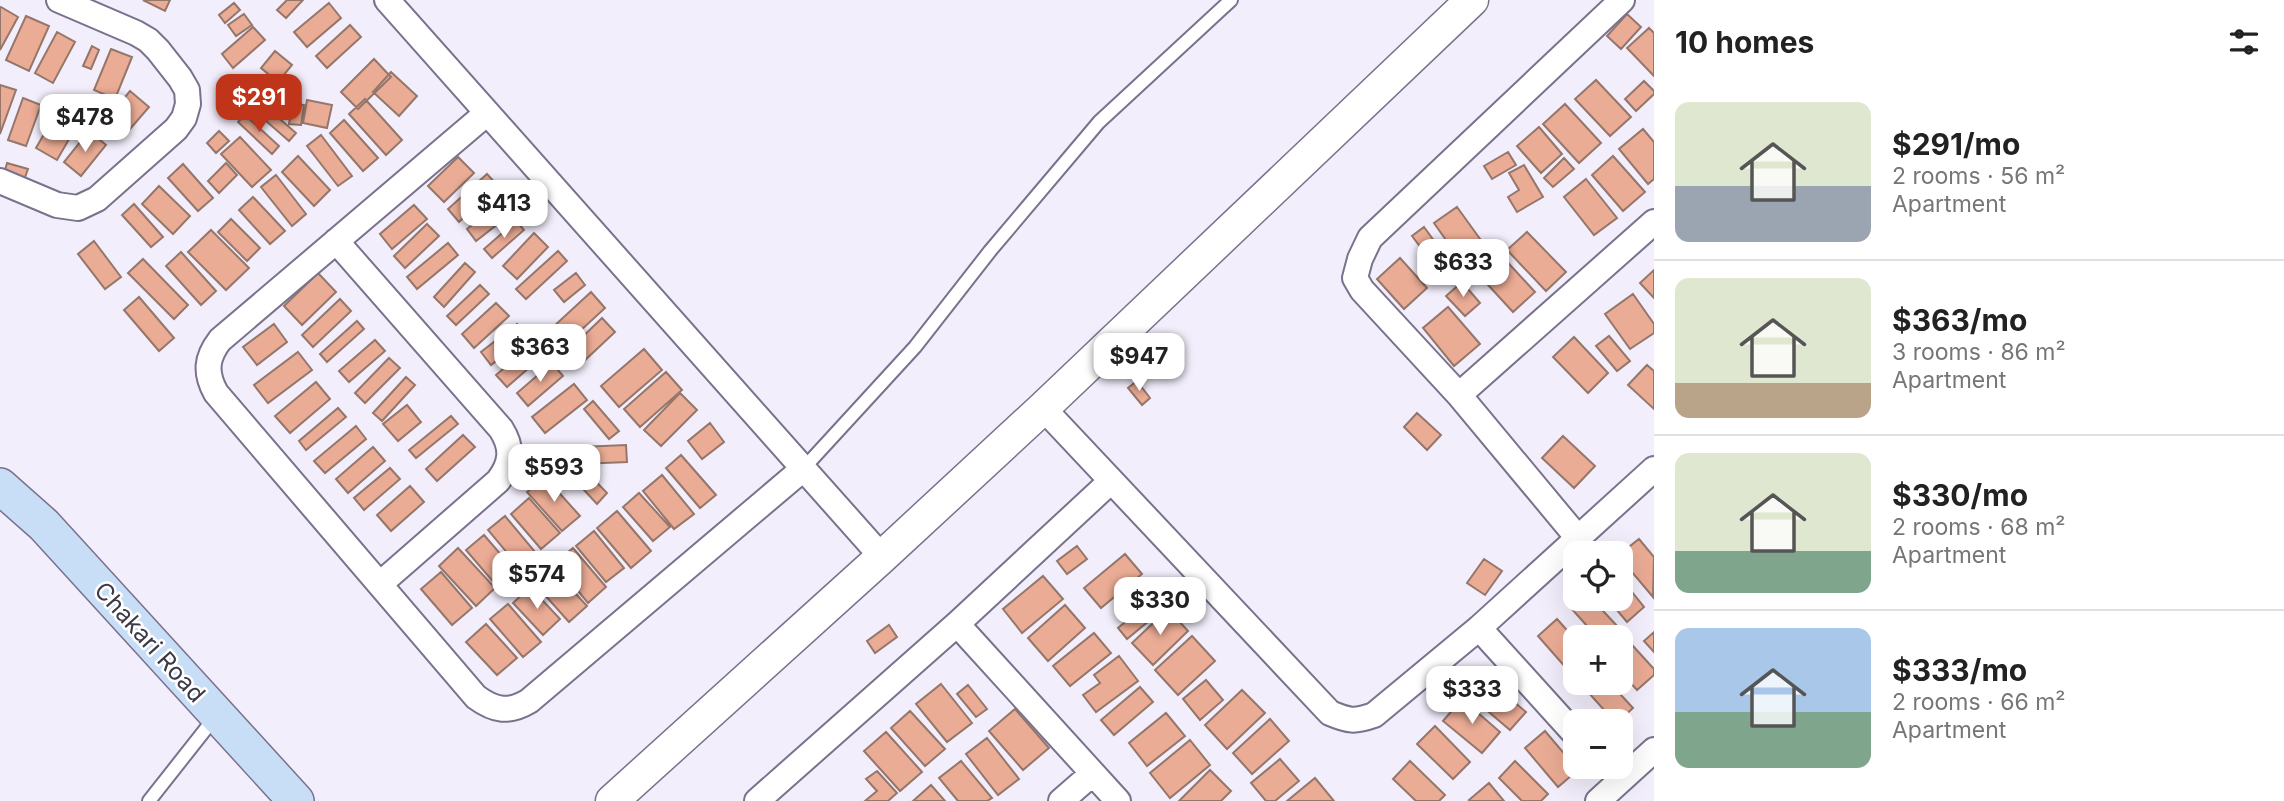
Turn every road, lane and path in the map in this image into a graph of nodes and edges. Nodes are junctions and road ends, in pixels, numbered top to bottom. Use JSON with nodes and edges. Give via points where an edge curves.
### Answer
{"nodes":[{"id":1,"x":59,"y":0,"type":"edge"},
{"id":2,"x":387,"y":0,"type":"edge"},
{"id":3,"x":1231,"y":0,"type":"edge"},
{"id":4,"x":1472,"y":0,"type":"edge"},
{"id":5,"x":1622,"y":0,"type":"edge"},
{"id":6,"x":487,"y":113,"type":"junction"},
{"id":7,"x":0,"y":181,"type":"edge"},
{"id":8,"x":1654,"y":222,"type":"edge"},
{"id":9,"x":336,"y":242,"type":"junction"},
{"id":10,"x":1459,"y":396,"type":"junction"},
{"id":11,"x":1042,"y":408,"type":"junction"},
{"id":12,"x":803,"y":469,"type":"junction"},
{"id":13,"x":1654,"y":469,"type":"edge"},
{"id":14,"x":1111,"y":481,"type":"junction"},
{"id":15,"x":0,"y":486,"type":"edge"},
{"id":16,"x":1578,"y":538,"type":"junction"},
{"id":17,"x":882,"y":557,"type":"junction"},
{"id":18,"x":380,"y":584,"type":"junction"},
{"id":19,"x":957,"y":624,"type":"junction"},
{"id":20,"x":1479,"y":628,"type":"junction"},
{"id":21,"x":217,"y":716,"type":"junction"},
{"id":22,"x":1563,"y":721,"type":"edge"},
{"id":23,"x":1654,"y":750,"type":"edge"},
{"id":24,"x":1633,"y":762,"type":"edge"},
{"id":25,"x":1092,"y":775,"type":"junction"},
{"id":26,"x":1609,"y":779,"type":"edge"},
{"id":27,"x":149,"y":801,"type":"edge"},
{"id":28,"x":296,"y":801,"type":"edge"},
{"id":29,"x":612,"y":801,"type":"edge"},
{"id":30,"x":757,"y":801,"type":"edge"},
{"id":31,"x":1060,"y":801,"type":"edge"},
{"id":32,"x":1118,"y":801,"type":"edge"},
{"id":33,"x":1598,"y":801,"type":"edge"}],
"edges":[{"from":1,"to":7,"type":"street","via":[[148,40],[187,90],[184,118],[88,205],[67,208]]},
{"from":2,"to":6,"type":"street"},
{"from":3,"to":12,"type":"lane","via":[[1099,122],[915,347]]},
{"from":4,"to":11,"type":"street"},
{"from":5,"to":10,"type":"street","via":[[1370,238],[1360,259],[1355,278],[1362,290]]},
{"from":6,"to":9,"type":"street"},
{"from":6,"to":12,"type":"street"},
{"from":8,"to":10,"type":"street"},
{"from":9,"to":18,"type":"street","via":[[220,340],[207,366],[216,393]]},
{"from":9,"to":18,"type":"street","via":[[509,441],[507,470],[498,481]]},
{"from":10,"to":16,"type":"street"},
{"from":11,"to":14,"type":"street"},
{"from":11,"to":17,"type":"street"},
{"from":12,"to":17,"type":"street"},
{"from":12,"to":18,"type":"street","via":[[517,708],[502,710],[476,697]]},
{"from":13,"to":16,"type":"street"},
{"from":14,"to":19,"type":"street"},
{"from":14,"to":20,"type":"street","via":[[1330,713],[1348,721],[1374,715]]},
{"from":15,"to":21,"type":"main road","name":"Chakari Road","via":[[44,525]]},
{"from":16,"to":20,"type":"street"},
{"from":17,"to":29,"type":"street"},
{"from":19,"to":25,"type":"street"},
{"from":19,"to":30,"type":"street"},
{"from":20,"to":22,"type":"street"},
{"from":21,"to":27,"type":"lane"},
{"from":21,"to":28,"type":"main road","name":"Chakari Road"},
{"from":23,"to":24,"type":"street"},
{"from":25,"to":31,"type":"street"},
{"from":25,"to":32,"type":"street"},
{"from":26,"to":33,"type":"street"}]}
